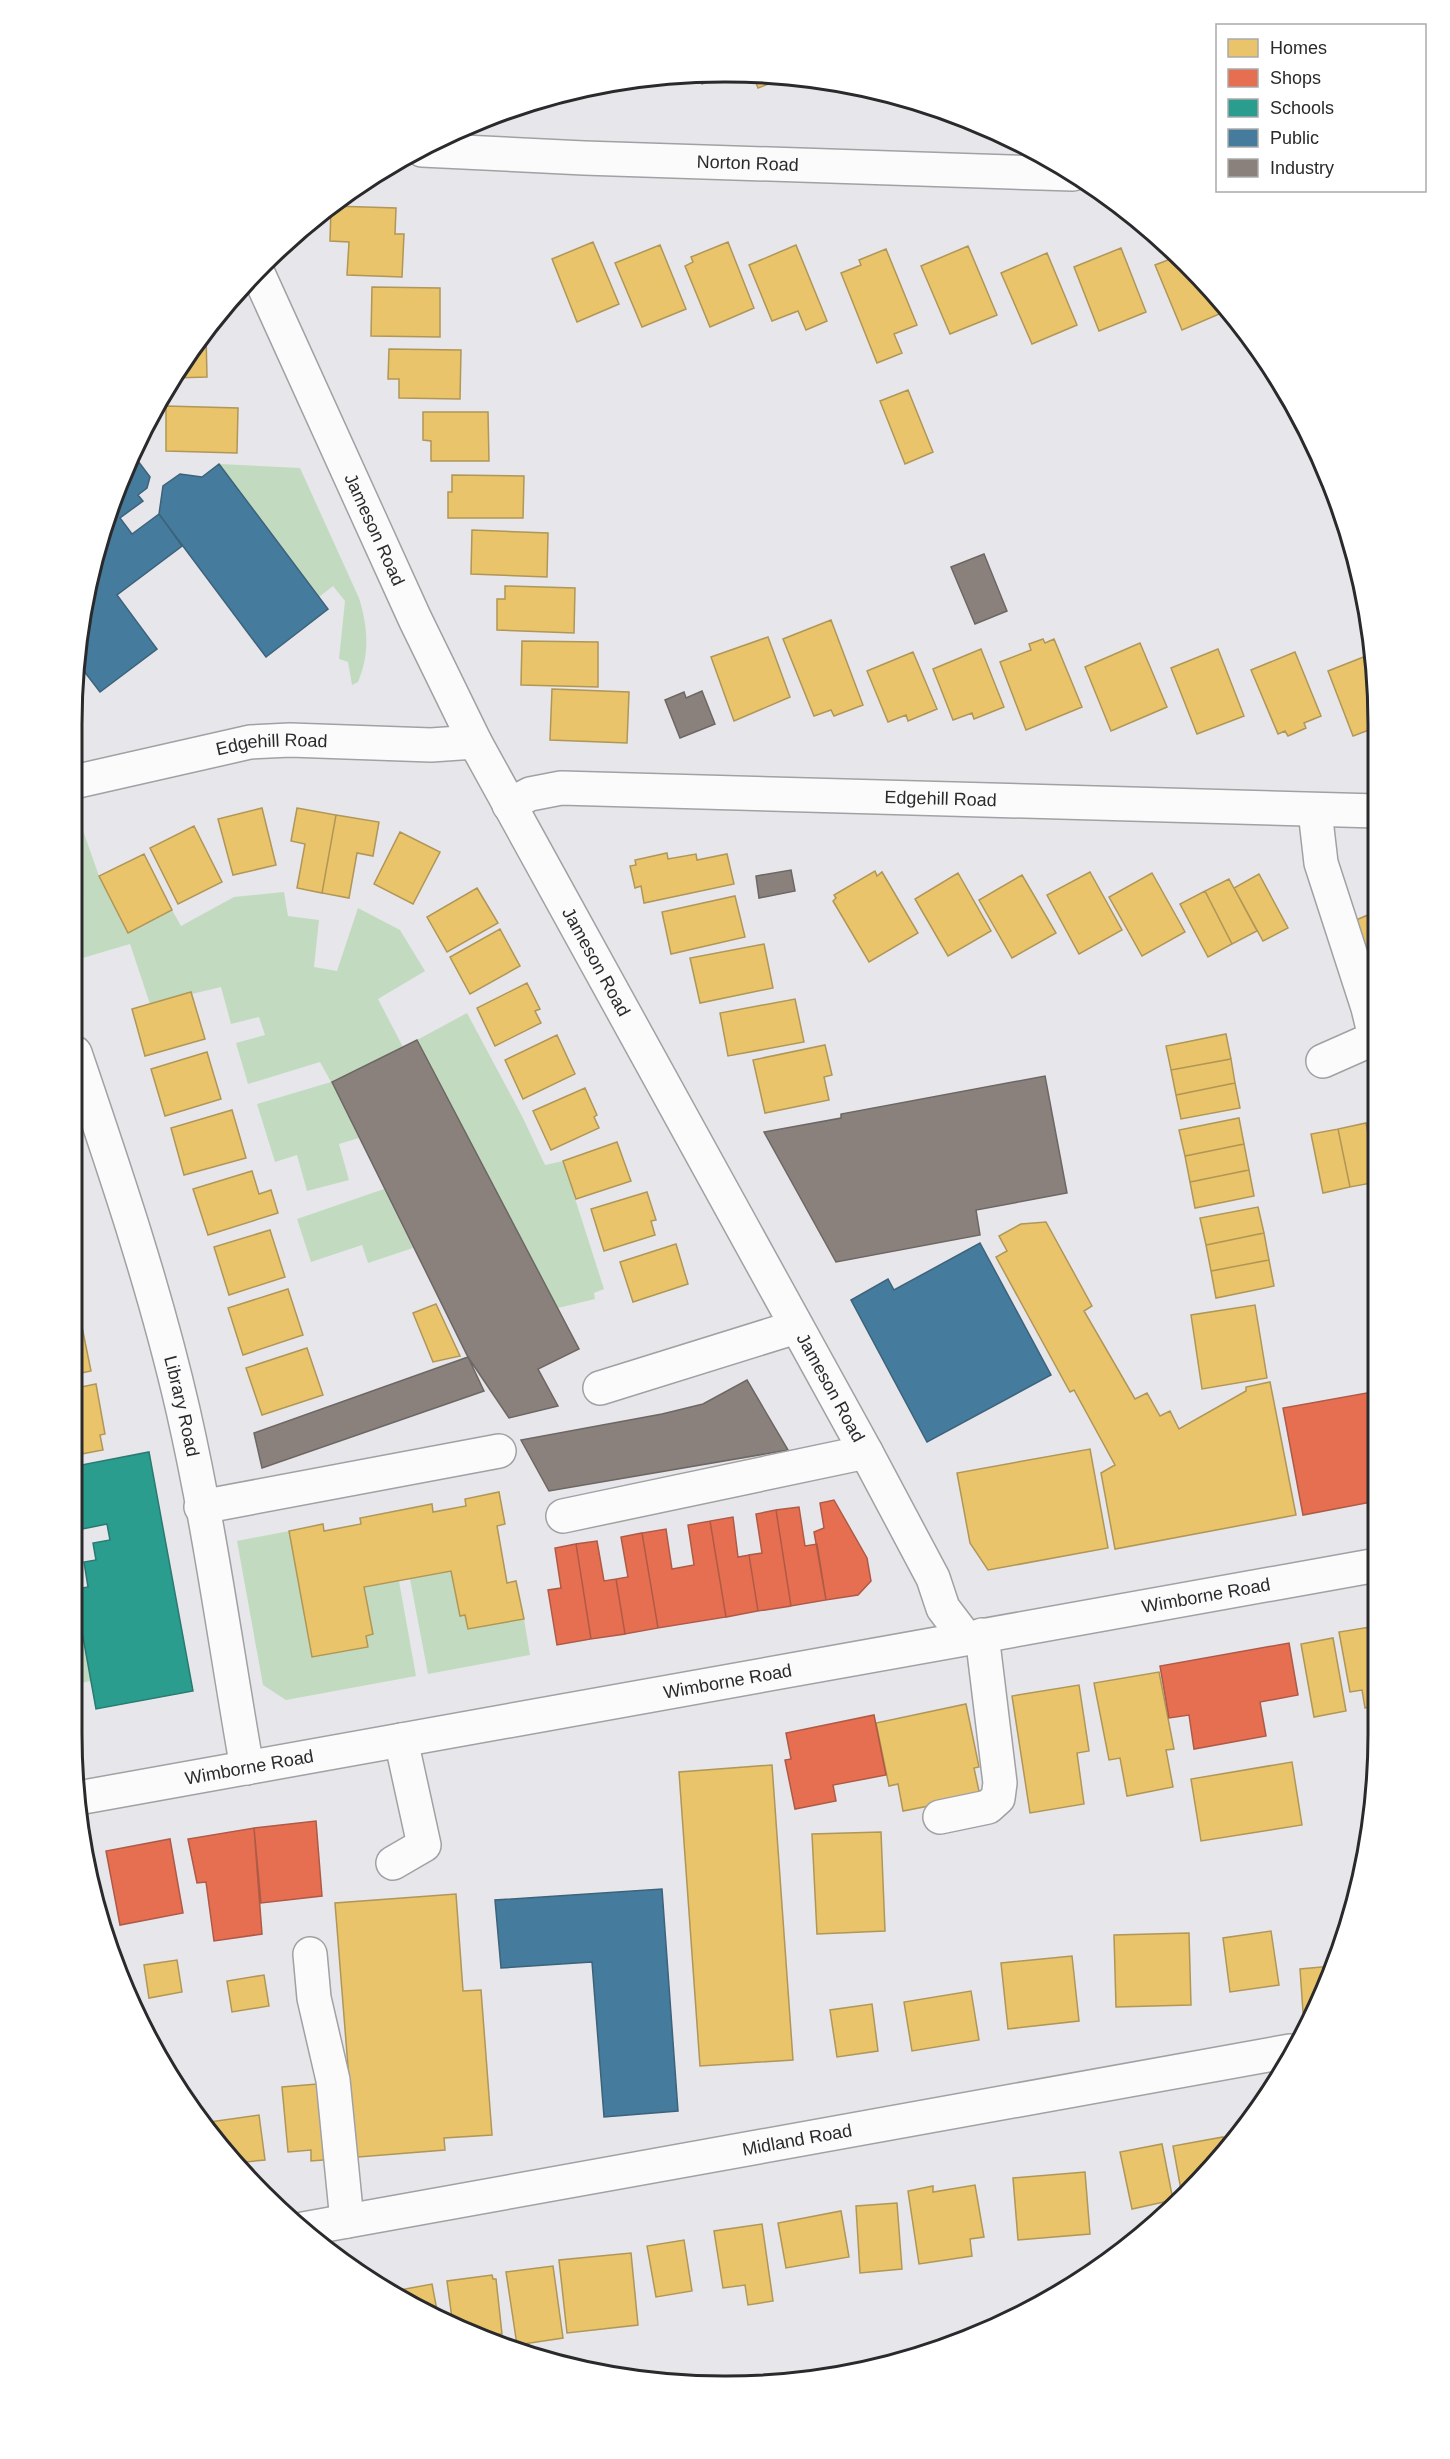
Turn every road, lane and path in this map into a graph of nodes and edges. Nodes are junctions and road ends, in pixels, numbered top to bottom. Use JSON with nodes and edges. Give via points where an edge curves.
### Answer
{"nodes":[{"id":1,"x":438,"y":151,"type":"edge"},
{"id":2,"x":1053,"y":173,"type":"edge"},
{"id":3,"x":261,"y":281,"type":"edge"},
{"id":4,"x":474,"y":742,"type":"junction"},
{"id":5,"x":82,"y":780,"type":"edge"},
{"id":6,"x":509,"y":805,"type":"junction"},
{"id":7,"x":1315,"y":811,"type":"junction"},
{"id":8,"x":1368,"y":811,"type":"edge"},
{"id":9,"x":1368,"y":1008,"type":"edge"},
{"id":10,"x":1368,"y":1045,"type":"edge"},
{"id":11,"x":1323,"y":1061,"type":"dead end"},
{"id":12,"x":82,"y":1074,"type":"edge"},
{"id":13,"x":796,"y":1327,"type":"junction"},
{"id":14,"x":600,"y":1388,"type":"dead end"},
{"id":15,"x":499,"y":1451,"type":"dead end"},
{"id":16,"x":866,"y":1452,"type":"junction"},
{"id":17,"x":201,"y":1507,"type":"junction"},
{"id":18,"x":563,"y":1516,"type":"dead end"},
{"id":19,"x":1368,"y":1567,"type":"edge"},
{"id":20,"x":974,"y":1636,"type":"junction"},
{"id":21,"x":401,"y":1740,"type":"junction"},
{"id":22,"x":247,"y":1768,"type":"junction"},
{"id":23,"x":86,"y":1797,"type":"edge"},
{"id":24,"x":940,"y":1817,"type":"dead end"},
{"id":25,"x":393,"y":1863,"type":"dead end"},
{"id":26,"x":310,"y":1954,"type":"dead end"},
{"id":27,"x":1282,"y":2052,"type":"edge"},
{"id":28,"x":347,"y":2221,"type":"junction"},
{"id":29,"x":313,"y":2227,"type":"edge"}],
"edges":[{"from":1,"to":2,"type":"street","name":"Norton Road"},
{"from":3,"to":4,"type":"street","name":"Jameson Road"},
{"from":4,"to":5,"type":"street","name":"Edgehill Road","via":[[250,742]]},
{"from":4,"to":6,"type":"street","name":"Jameson Road"},
{"from":6,"to":7,"type":"street","name":"Edgehill Road","via":[[530,794],[561,789]]},
{"from":6,"to":13,"type":"street","name":"Jameson Road"},
{"from":7,"to":8,"type":"street","name":"Edgehill Road"},
{"from":7,"to":9,"type":"street","via":[[1321,863]]},
{"from":10,"to":11,"type":"street"},
{"from":12,"to":17,"type":"street","name":"Library Road","via":[[158,1311]]},
{"from":13,"to":14,"type":"street"},
{"from":13,"to":16,"type":"street","name":"Jameson Road"},
{"from":15,"to":17,"type":"street"},
{"from":16,"to":18,"type":"street"},
{"from":16,"to":20,"type":"street","name":"Jameson Road","via":[[933,1578],[943,1608]]},
{"from":17,"to":22,"type":"street","name":"Library Road"},
{"from":19,"to":20,"type":"street","name":"Wimborne Road"},
{"from":20,"to":21,"type":"street","name":"Wimborne Road"},
{"from":20,"to":24,"type":"street","via":[[1000,1783],[998,1798],[987,1807]]},
{"from":21,"to":22,"type":"street","name":"Wimborne Road"},
{"from":21,"to":25,"type":"street","via":[[424,1845]]},
{"from":22,"to":23,"type":"street","name":"Wimborne Road"},
{"from":26,"to":28,"type":"street","via":[[314,1998],[333,2080]]},
{"from":27,"to":28,"type":"street","name":"Midland Road"},
{"from":28,"to":29,"type":"street","name":"Midland Road"}]}
